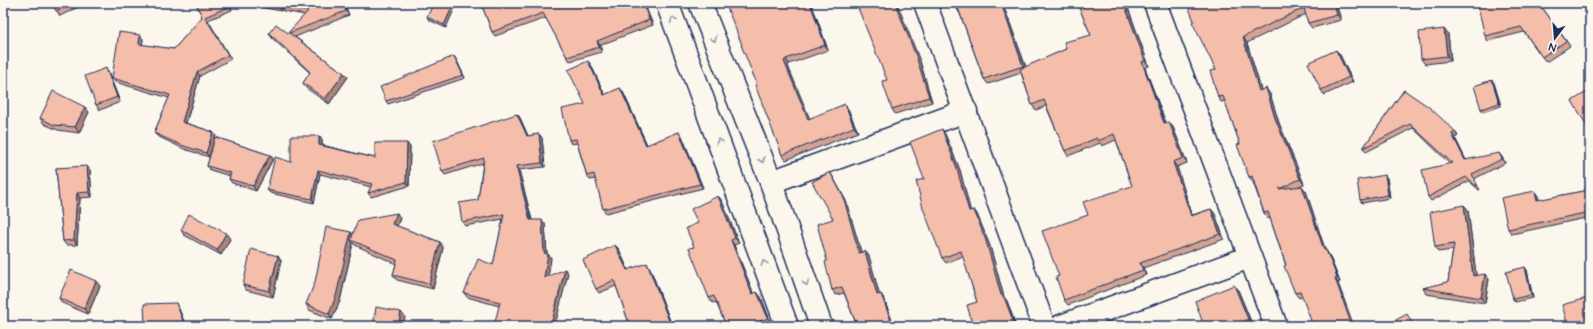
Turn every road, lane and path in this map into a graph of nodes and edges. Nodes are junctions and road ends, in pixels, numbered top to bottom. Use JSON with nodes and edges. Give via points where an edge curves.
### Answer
{"nodes":[{"id":1,"x":667,"y":3,"type":"edge"},
{"id":2,"x":700,"y":3,"type":"edge"},
{"id":3,"x":925,"y":3,"type":"edge"},
{"id":4,"x":1155,"y":3,"type":"edge"},
{"id":5,"x":966,"y":111,"type":"junction"},
{"id":6,"x":771,"y":182,"type":"junction"},
{"id":7,"x":1250,"y":257,"type":"junction"},
{"id":8,"x":787,"y":326,"type":"edge"},
{"id":9,"x":821,"y":326,"type":"edge"},
{"id":10,"x":1044,"y":326,"type":"edge"},
{"id":11,"x":1061,"y":326,"type":"edge"},
{"id":12,"x":1276,"y":326,"type":"edge"}],
"edges":[{"from":8,"to":1,"type":"street","one_way":true},
{"from":2,"to":6,"type":"street","one_way":true},
{"from":3,"to":5,"type":"street"},
{"from":4,"to":7,"type":"street"},
{"from":5,"to":6,"type":"street"},
{"from":5,"to":10,"type":"street"},
{"from":6,"to":9,"type":"street","one_way":true},
{"from":7,"to":11,"type":"street"},
{"from":7,"to":12,"type":"street"}]}
